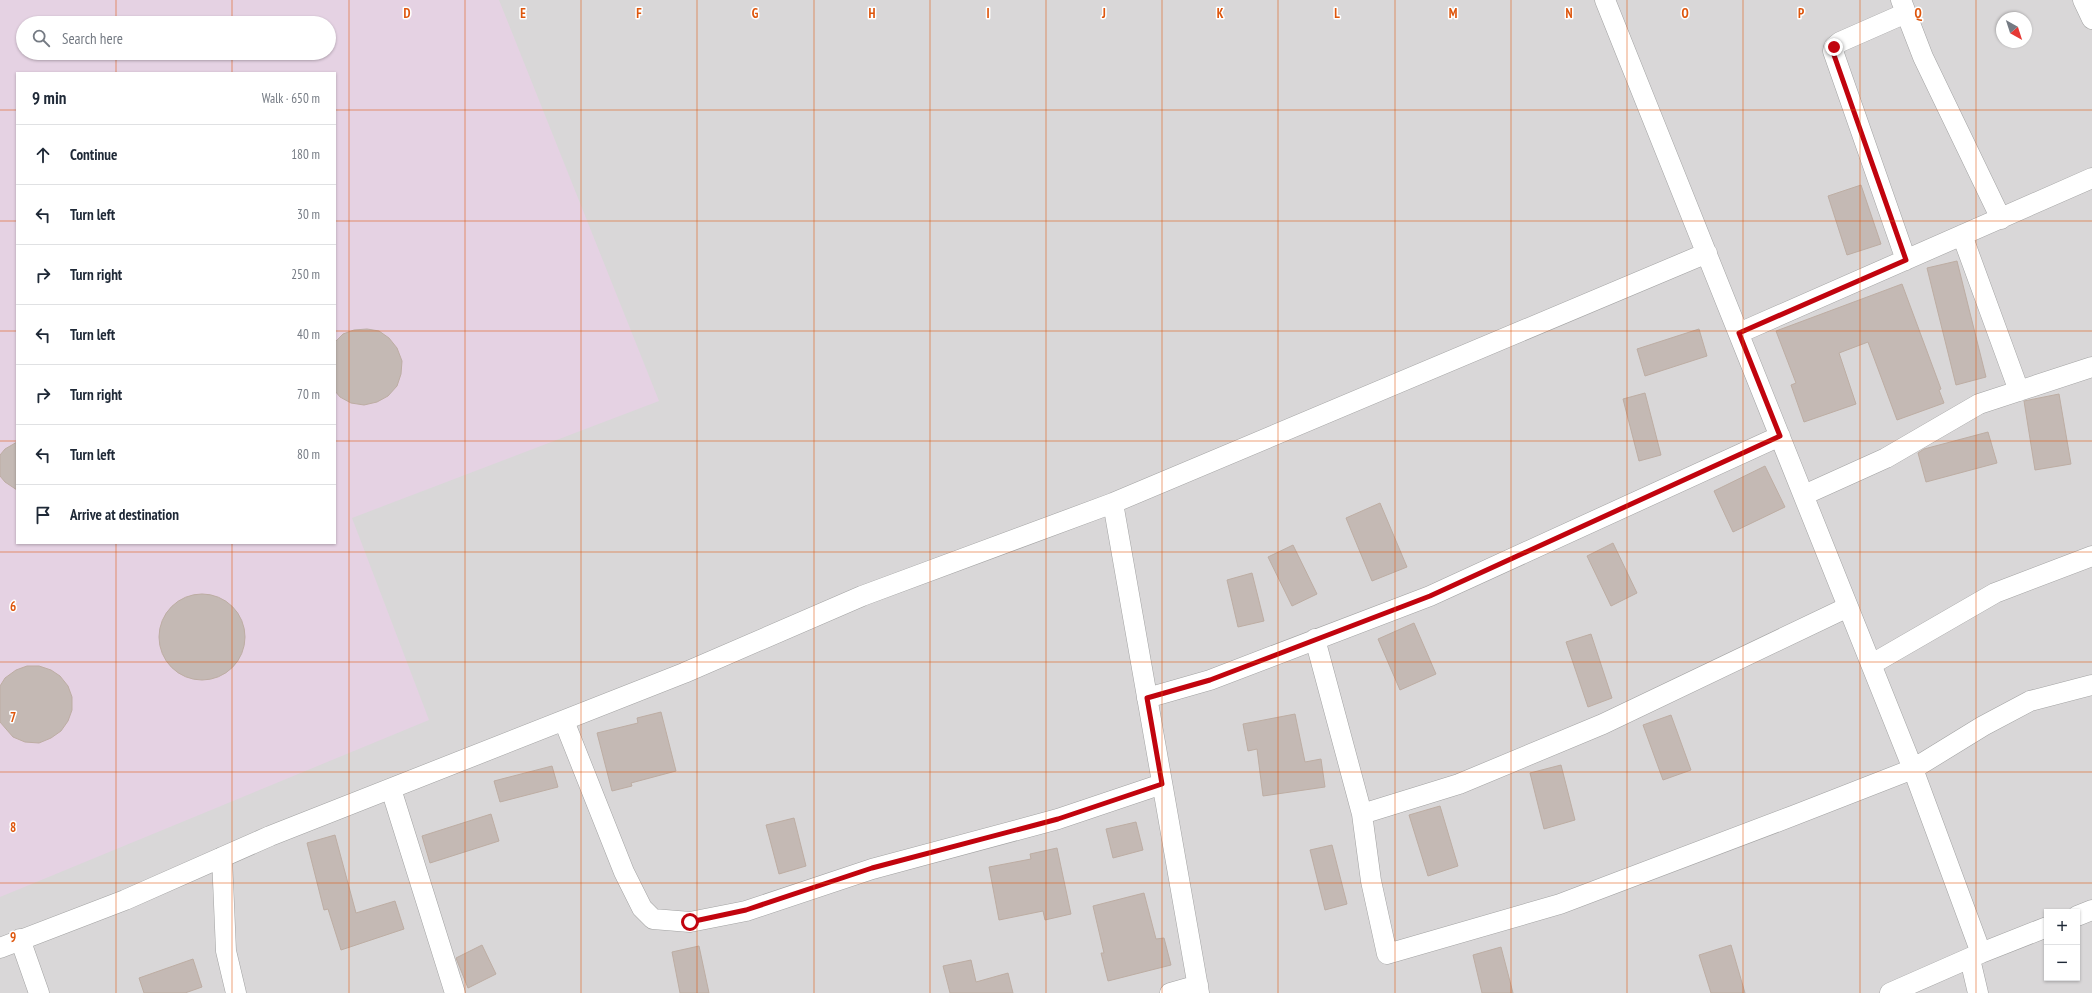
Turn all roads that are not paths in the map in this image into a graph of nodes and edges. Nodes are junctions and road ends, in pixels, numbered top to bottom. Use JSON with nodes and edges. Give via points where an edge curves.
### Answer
{"nodes":[{"id":1,"x":1605,"y":0,"type":"edge"},
{"id":2,"x":2083,"y":0,"type":"edge"},
{"id":3,"x":1904,"y":7,"type":"edge"},
{"id":4,"x":2092,"y":19,"type":"edge"},
{"id":5,"x":2092,"y":178,"type":"edge"},
{"id":6,"x":2001,"y":219,"type":"junction"},
{"id":7,"x":1962,"y":235,"type":"junction"},
{"id":8,"x":1707,"y":253,"type":"junction"},
{"id":9,"x":1906,"y":260,"type":"junction"},
{"id":10,"x":1739,"y":333,"type":"junction"},
{"id":11,"x":2092,"y":366,"type":"edge"},
{"id":12,"x":2019,"y":391,"type":"junction"},
{"id":13,"x":1780,"y":436,"type":"junction"},
{"id":14,"x":1804,"y":495,"type":"junction"},
{"id":15,"x":1113,"y":503,"type":"junction"},
{"id":16,"x":2092,"y":556,"type":"edge"},
{"id":17,"x":1848,"y":607,"type":"junction"},
{"id":18,"x":1315,"y":639,"type":"junction"},
{"id":19,"x":1872,"y":664,"type":"junction"},
{"id":20,"x":2092,"y":684,"type":"edge"},
{"id":21,"x":1147,"y":698,"type":"junction"},
{"id":22,"x":564,"y":721,"type":"junction"},
{"id":23,"x":1913,"y":769,"type":"junction"},
{"id":24,"x":1162,"y":784,"type":"junction"},
{"id":25,"x":391,"y":789,"type":"junction"},
{"id":26,"x":1362,"y":814,"type":"junction"},
{"id":27,"x":222,"y":857,"type":"junction"},
{"id":28,"x":2092,"y":910,"type":"edge"},
{"id":29,"x":2080,"y":915,"type":"edge"},
{"id":30,"x":2044,"y":928,"type":"edge"},
{"id":31,"x":20,"y":939,"type":"junction"},
{"id":32,"x":0,"y":948,"type":"edge"},
{"id":33,"x":1976,"y":956,"type":"junction"},
{"id":34,"x":1199,"y":989,"type":"edge"},
{"id":35,"x":39,"y":993,"type":"edge"},
{"id":36,"x":236,"y":993,"type":"edge"},
{"id":37,"x":456,"y":993,"type":"edge"},
{"id":38,"x":1170,"y":993,"type":"edge"},
{"id":39,"x":1890,"y":993,"type":"edge"},
{"id":40,"x":1978,"y":993,"type":"edge"}],
"edges":[{"from":1,"to":8,"type":"street"},
{"from":2,"to":4,"type":"street"},
{"from":3,"to":6,"type":"street","via":[[1923,57]]},
{"from":3,"to":9,"type":"street","via":[[1840,42],[1832,51]]},
{"from":5,"to":6,"type":"street"},
{"from":6,"to":7,"type":"street"},
{"from":7,"to":9,"type":"street"},
{"from":7,"to":12,"type":"street"},
{"from":8,"to":10,"type":"street"},
{"from":8,"to":15,"type":"street"},
{"from":9,"to":10,"type":"street"},
{"from":10,"to":13,"type":"street"},
{"from":11,"to":12,"type":"street"},
{"from":12,"to":14,"type":"street","via":[[1978,404],[1886,458]]},
{"from":13,"to":14,"type":"street"},
{"from":13,"to":18,"type":"street","via":[[1430,596]]},
{"from":14,"to":17,"type":"street"},
{"from":15,"to":21,"type":"street"},
{"from":15,"to":22,"type":"street","via":[[862,596],[684,673]]},
{"from":16,"to":19,"type":"street","via":[[1995,593]]},
{"from":17,"to":19,"type":"street"},
{"from":17,"to":26,"type":"street","via":[[1603,724],[1459,784]]},
{"from":18,"to":21,"type":"street","via":[[1210,680]]},
{"from":18,"to":26,"type":"street"},
{"from":19,"to":23,"type":"street"},
{"from":20,"to":23,"type":"street","via":[[2030,701],[1983,726]]},
{"from":21,"to":24,"type":"street"},
{"from":22,"to":24,"type":"street","via":[[624,872],[642,908],[653,919],[690,922],[746,910],[872,868],[1058,819]]},
{"from":22,"to":25,"type":"street"},
{"from":23,"to":26,"type":"street","via":[[1560,904],[1390,953],[1386,952],[1371,881]]},
{"from":23,"to":33,"type":"street"},
{"from":24,"to":34,"type":"street"},
{"from":25,"to":27,"type":"street"},
{"from":25,"to":37,"type":"street"},
{"from":27,"to":31,"type":"street","via":[[125,900]]},
{"from":27,"to":36,"type":"street","via":[[226,951]]},
{"from":28,"to":29,"type":"street"},
{"from":30,"to":33,"type":"street"},
{"from":31,"to":32,"type":"street"},
{"from":31,"to":35,"type":"street"},
{"from":33,"to":39,"type":"street"},
{"from":33,"to":40,"type":"street"},
{"from":34,"to":38,"type":"street"}]}
